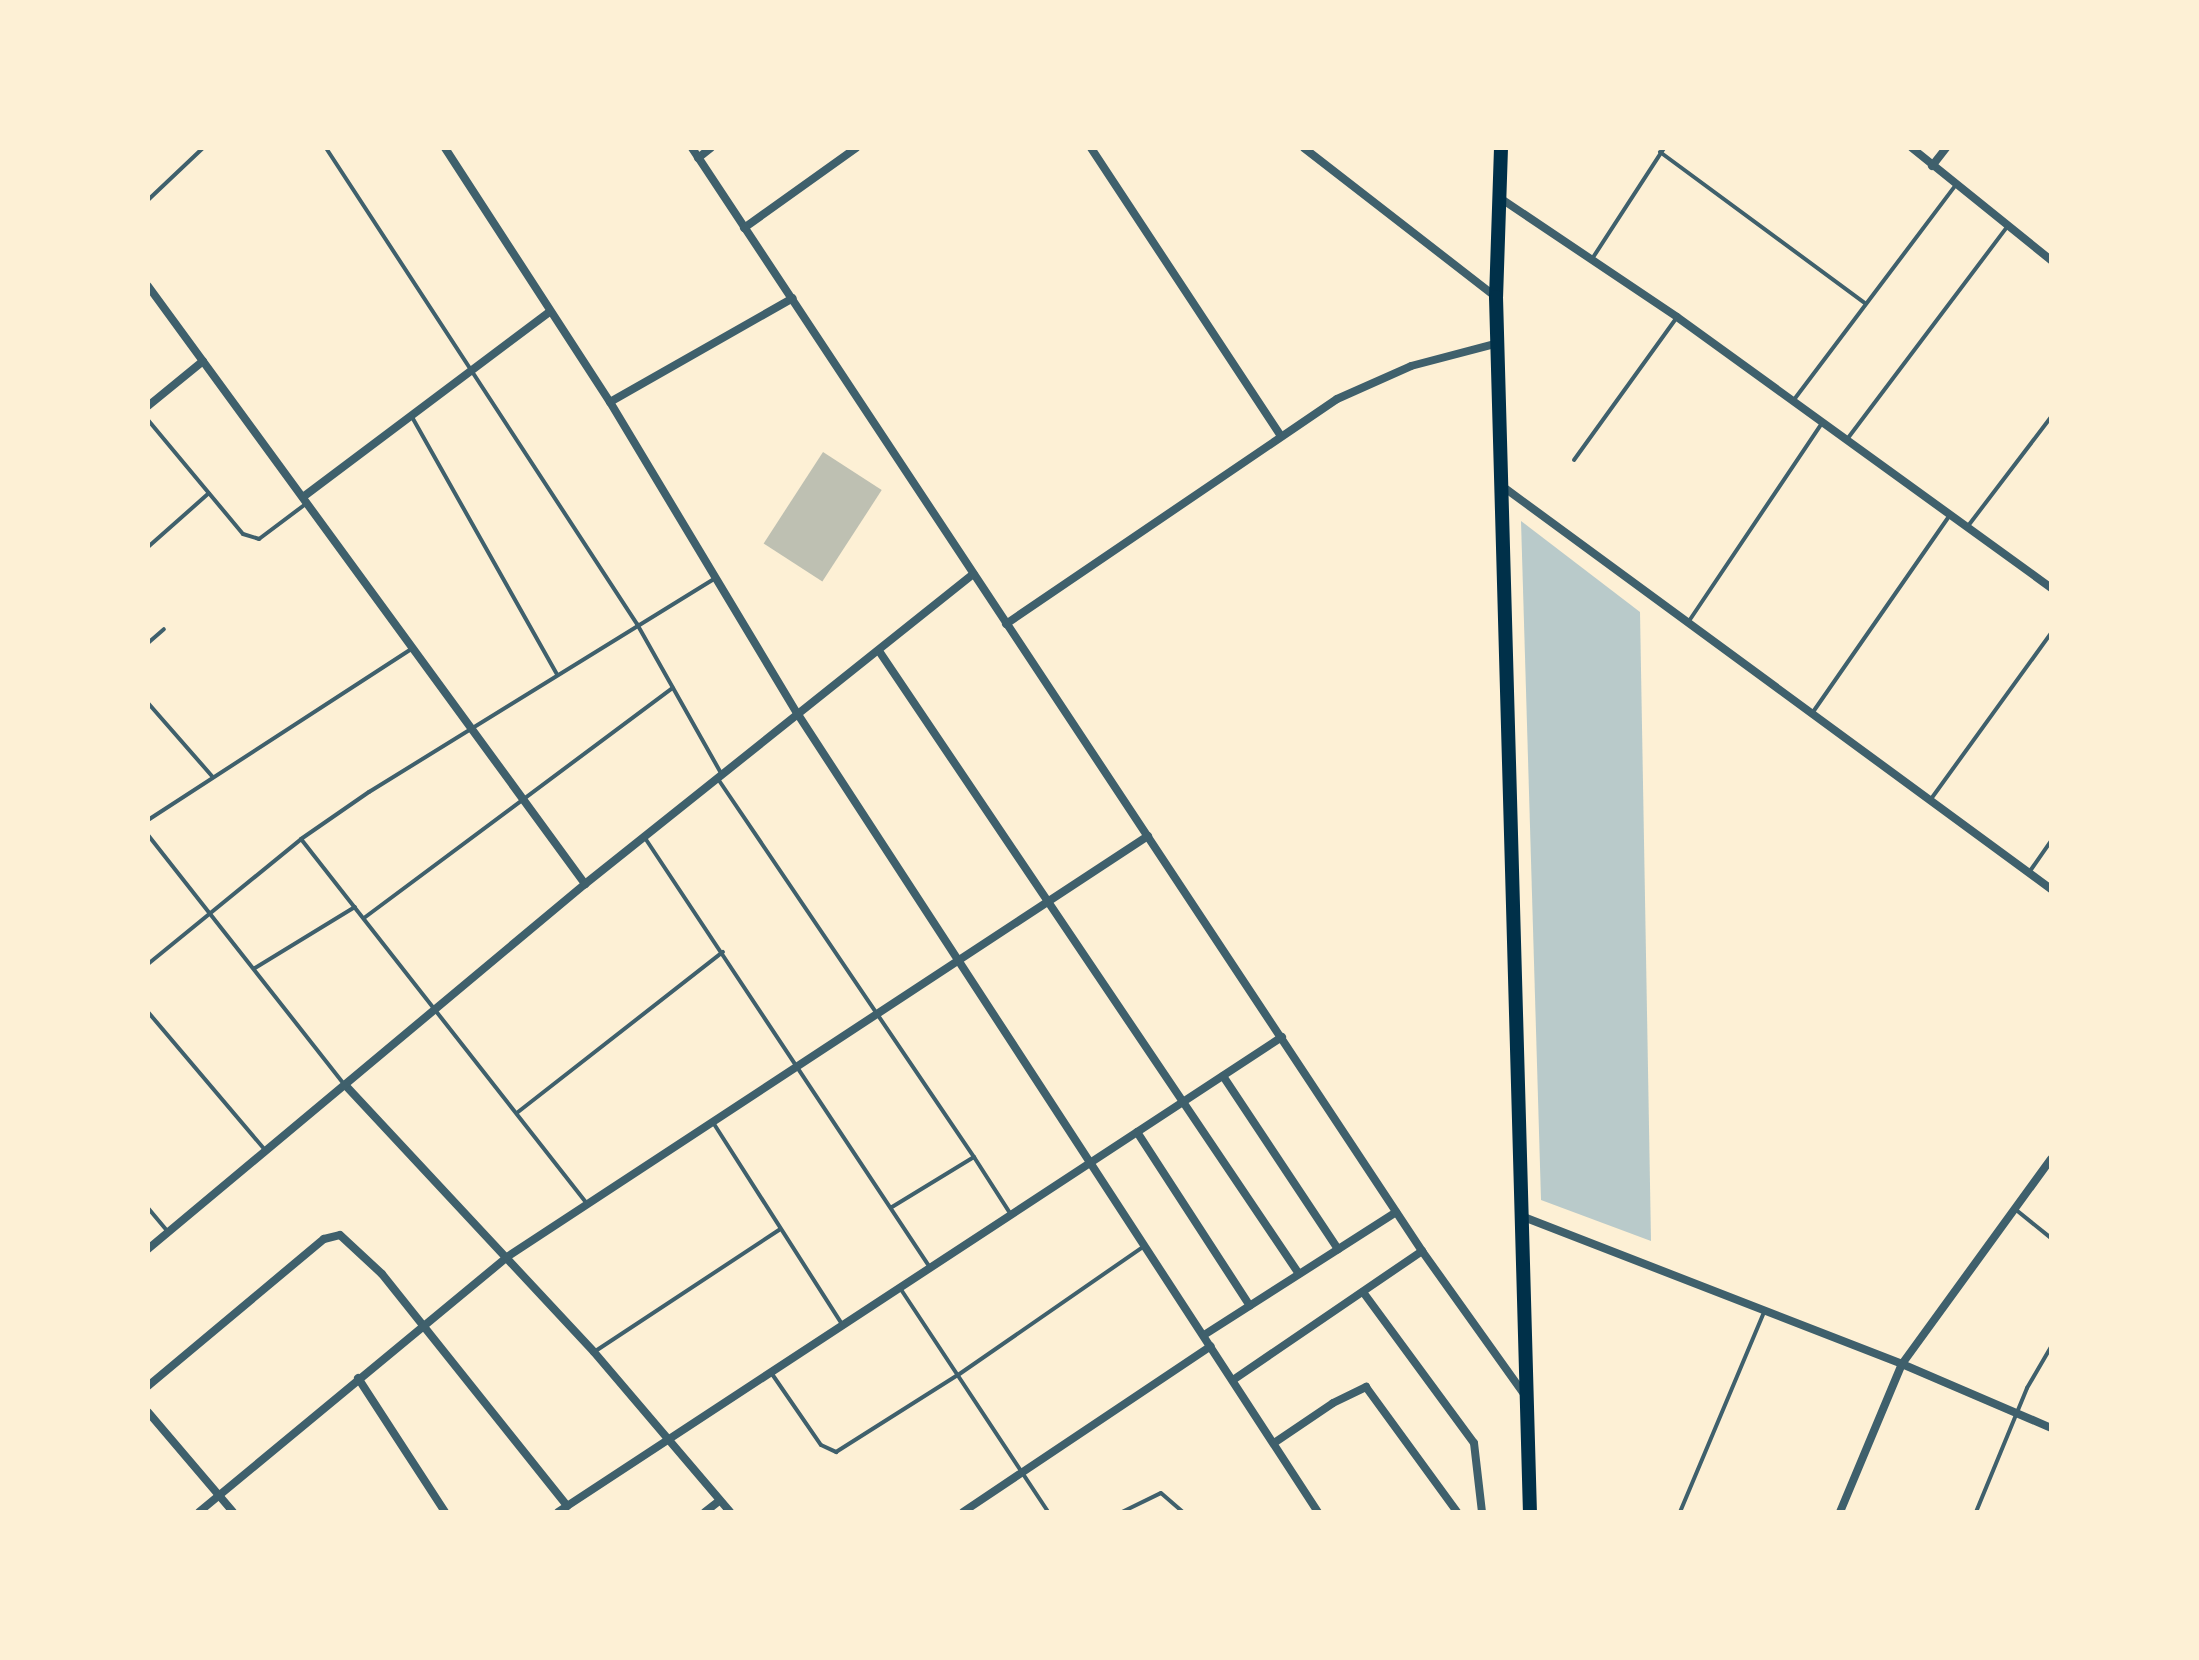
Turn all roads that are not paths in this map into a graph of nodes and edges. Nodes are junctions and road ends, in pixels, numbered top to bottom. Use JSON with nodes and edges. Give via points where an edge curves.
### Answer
{"nodes":[{"id":1,"x":203,"y":148,"type":"edge"},
{"id":2,"x":326,"y":148,"type":"edge"},
{"id":3,"x":445,"y":148,"type":"edge"},
{"id":4,"x":692,"y":148,"type":"edge"},
{"id":5,"x":711,"y":148,"type":"edge"},
{"id":6,"x":856,"y":148,"type":"edge"},
{"id":7,"x":1091,"y":148,"type":"edge"},
{"id":8,"x":1304,"y":148,"type":"edge"},
{"id":9,"x":1501,"y":148,"type":"edge"},
{"id":10,"x":1912,"y":148,"type":"edge"},
{"id":11,"x":1946,"y":148,"type":"edge"},
{"id":12,"x":1662,"y":150,"type":"edge"},
{"id":13,"x":698,"y":158,"type":"junction"},
{"id":14,"x":1932,"y":166,"type":"junction"},
{"id":15,"x":1955,"y":185,"type":"junction"},
{"id":16,"x":1499,"y":198,"type":"junction"},
{"id":17,"x":148,"y":200,"type":"edge"},
{"id":18,"x":2007,"y":227,"type":"junction"},
{"id":19,"x":744,"y":228,"type":"junction"},
{"id":20,"x":1592,"y":259,"type":"junction"},
{"id":21,"x":2051,"y":260,"type":"edge"},
{"id":22,"x":148,"y":286,"type":"edge"},
{"id":23,"x":1496,"y":297,"type":"junction"},
{"id":24,"x":793,"y":298,"type":"junction"},
{"id":25,"x":1865,"y":303,"type":"junction"},
{"id":26,"x":548,"y":313,"type":"junction"},
{"id":27,"x":1677,"y":317,"type":"junction"},
{"id":28,"x":1498,"y":343,"type":"junction"},
{"id":29,"x":203,"y":361,"type":"junction"},
{"id":30,"x":473,"y":371,"type":"junction"},
{"id":31,"x":1793,"y":401,"type":"junction"},
{"id":32,"x":610,"y":402,"type":"junction"},
{"id":33,"x":148,"y":406,"type":"edge"},
{"id":34,"x":412,"y":417,"type":"junction"},
{"id":35,"x":2051,"y":417,"type":"edge"},
{"id":36,"x":148,"y":420,"type":"edge"},
{"id":37,"x":1823,"y":423,"type":"junction"},
{"id":38,"x":1281,"y":436,"type":"junction"},
{"id":39,"x":1846,"y":440,"type":"junction"},
{"id":40,"x":1574,"y":460,"type":"dead end"},
{"id":41,"x":1501,"y":486,"type":"junction"},
{"id":42,"x":210,"y":492,"type":"junction"},
{"id":43,"x":305,"y":500,"type":"junction"},
{"id":44,"x":1950,"y":515,"type":"junction"},
{"id":45,"x":1967,"y":528,"type":"junction"},
{"id":46,"x":148,"y":547,"type":"edge"},
{"id":47,"x":973,"y":574,"type":"junction"},
{"id":48,"x":718,"y":576,"type":"junction"},
{"id":49,"x":2051,"y":588,"type":"edge"},
{"id":50,"x":1687,"y":623,"type":"junction"},
{"id":51,"x":637,"y":624,"type":"junction"},
{"id":52,"x":1006,"y":624,"type":"junction"},
{"id":53,"x":164,"y":629,"type":"dead end"},
{"id":54,"x":2051,"y":633,"type":"edge"},
{"id":55,"x":148,"y":643,"type":"edge"},
{"id":56,"x":413,"y":648,"type":"junction"},
{"id":57,"x":879,"y":651,"type":"junction"},
{"id":58,"x":557,"y":674,"type":"junction"},
{"id":59,"x":673,"y":688,"type":"junction"},
{"id":60,"x":148,"y":703,"type":"edge"},
{"id":61,"x":1811,"y":714,"type":"junction"},
{"id":62,"x":799,"y":716,"type":"junction"},
{"id":63,"x":469,"y":732,"type":"junction"},
{"id":64,"x":719,"y":775,"type":"junction"},
{"id":65,"x":212,"y":776,"type":"junction"},
{"id":66,"x":1930,"y":801,"type":"junction"},
{"id":67,"x":523,"y":802,"type":"junction"},
{"id":68,"x":148,"y":820,"type":"edge"},
{"id":69,"x":148,"y":835,"type":"edge"},
{"id":70,"x":644,"y":836,"type":"junction"},
{"id":71,"x":1148,"y":836,"type":"junction"},
{"id":72,"x":301,"y":839,"type":"junction"},
{"id":73,"x":2051,"y":841,"type":"edge"},
{"id":74,"x":155,"y":845,"type":"junction"},
{"id":75,"x":148,"y":850,"type":"edge"},
{"id":76,"x":2029,"y":873,"type":"junction"},
{"id":77,"x":585,"y":884,"type":"junction"},
{"id":78,"x":2051,"y":889,"type":"edge"},
{"id":79,"x":1048,"y":905,"type":"junction"},
{"id":80,"x":355,"y":907,"type":"junction"},
{"id":81,"x":211,"y":910,"type":"junction"},
{"id":82,"x":364,"y":918,"type":"junction"},
{"id":83,"x":723,"y":952,"type":"junction"},
{"id":84,"x":960,"y":962,"type":"junction"},
{"id":85,"x":148,"y":964,"type":"edge"},
{"id":86,"x":255,"y":968,"type":"junction"},
{"id":87,"x":437,"y":1009,"type":"junction"},
{"id":88,"x":148,"y":1012,"type":"edge"},
{"id":89,"x":877,"y":1016,"type":"junction"},
{"id":90,"x":1282,"y":1037,"type":"junction"},
{"id":91,"x":798,"y":1065,"type":"junction"},
{"id":92,"x":1223,"y":1076,"type":"junction"},
{"id":93,"x":347,"y":1087,"type":"junction"},
{"id":94,"x":1182,"y":1103,"type":"junction"},
{"id":95,"x":518,"y":1112,"type":"junction"},
{"id":96,"x":712,"y":1122,"type":"junction"},
{"id":97,"x":1137,"y":1132,"type":"junction"},
{"id":98,"x":267,"y":1152,"type":"junction"},
{"id":99,"x":974,"y":1157,"type":"junction"},
{"id":100,"x":2051,"y":1159,"type":"edge"},
{"id":101,"x":1092,"y":1161,"type":"junction"},
{"id":102,"x":586,"y":1202,"type":"junction"},
{"id":103,"x":892,"y":1207,"type":"junction"},
{"id":104,"x":148,"y":1208,"type":"edge"},
{"id":105,"x":2015,"y":1209,"type":"junction"},
{"id":106,"x":1396,"y":1212,"type":"junction"},
{"id":107,"x":1010,"y":1213,"type":"junction"},
{"id":108,"x":1520,"y":1216,"type":"junction"},
{"id":109,"x":779,"y":1230,"type":"junction"},
{"id":110,"x":168,"y":1232,"type":"junction"},
{"id":111,"x":2051,"y":1238,"type":"edge"},
{"id":112,"x":1146,"y":1245,"type":"junction"},
{"id":113,"x":148,"y":1249,"type":"edge"},
{"id":114,"x":1338,"y":1249,"type":"junction"},
{"id":115,"x":1422,"y":1251,"type":"junction"},
{"id":116,"x":507,"y":1257,"type":"junction"},
{"id":117,"x":929,"y":1266,"type":"junction"},
{"id":118,"x":1299,"y":1274,"type":"junction"},
{"id":119,"x":900,"y":1288,"type":"junction"},
{"id":120,"x":1363,"y":1292,"type":"junction"},
{"id":121,"x":1250,"y":1306,"type":"junction"},
{"id":122,"x":1764,"y":1312,"type":"junction"},
{"id":123,"x":421,"y":1324,"type":"junction"},
{"id":124,"x":842,"y":1324,"type":"junction"},
{"id":125,"x":1204,"y":1335,"type":"junction"},
{"id":126,"x":1211,"y":1346,"type":"junction"},
{"id":127,"x":2051,"y":1347,"type":"edge"},
{"id":128,"x":594,"y":1352,"type":"junction"},
{"id":129,"x":1902,"y":1364,"type":"junction"},
{"id":130,"x":770,"y":1371,"type":"junction"},
{"id":131,"x":958,"y":1375,"type":"junction"},
{"id":132,"x":358,"y":1378,"type":"junction"},
{"id":133,"x":1233,"y":1380,"type":"junction"},
{"id":134,"x":148,"y":1386,"type":"edge"},
{"id":135,"x":1524,"y":1395,"type":"junction"},
{"id":136,"x":148,"y":1412,"type":"edge"},
{"id":137,"x":2016,"y":1413,"type":"junction"},
{"id":138,"x":2051,"y":1428,"type":"edge"},
{"id":139,"x":668,"y":1438,"type":"junction"},
{"id":140,"x":1274,"y":1443,"type":"junction"},
{"id":141,"x":1023,"y":1472,"type":"junction"},
{"id":142,"x":219,"y":1495,"type":"junction"},
{"id":143,"x":719,"y":1501,"type":"junction"},
{"id":144,"x":567,"y":1506,"type":"junction"},
{"id":145,"x":199,"y":1512,"type":"edge"},
{"id":146,"x":233,"y":1512,"type":"edge"},
{"id":147,"x":445,"y":1512,"type":"edge"},
{"id":148,"x":558,"y":1512,"type":"edge"},
{"id":149,"x":705,"y":1512,"type":"edge"},
{"id":150,"x":730,"y":1512,"type":"edge"},
{"id":151,"x":963,"y":1512,"type":"edge"},
{"id":152,"x":1048,"y":1512,"type":"edge"},
{"id":153,"x":1122,"y":1512,"type":"edge"},
{"id":154,"x":1183,"y":1512,"type":"edge"},
{"id":155,"x":1318,"y":1512,"type":"edge"},
{"id":156,"x":1457,"y":1512,"type":"edge"},
{"id":157,"x":1482,"y":1512,"type":"edge"},
{"id":158,"x":1530,"y":1512,"type":"edge"},
{"id":159,"x":1680,"y":1512,"type":"edge"},
{"id":160,"x":1840,"y":1512,"type":"edge"},
{"id":161,"x":1976,"y":1512,"type":"edge"}],
"edges":[{"from":1,"to":17,"type":"lane"},
{"from":2,"to":30,"type":"lane"},
{"from":3,"to":26,"type":"street"},
{"from":4,"to":13,"type":"street"},
{"from":5,"to":13,"type":"street"},
{"from":6,"to":19,"type":"street"},
{"from":7,"to":38,"type":"street"},
{"from":8,"to":23,"type":"street"},
{"from":9,"to":16,"type":"main road"},
{"from":10,"to":14,"type":"street"},
{"from":11,"to":14,"type":"street"},
{"from":12,"to":20,"type":"lane"},
{"from":12,"to":25,"type":"lane"},
{"from":13,"to":19,"type":"street"},
{"from":14,"to":15,"type":"street"},
{"from":15,"to":18,"type":"street"},
{"from":15,"to":25,"type":"lane"},
{"from":16,"to":20,"type":"street"},
{"from":16,"to":23,"type":"main road"},
{"from":18,"to":21,"type":"street"},
{"from":18,"to":39,"type":"lane"},
{"from":19,"to":24,"type":"street"},
{"from":20,"to":27,"type":"street"},
{"from":22,"to":29,"type":"street"},
{"from":23,"to":28,"type":"main road"},
{"from":24,"to":32,"type":"street"},
{"from":24,"to":47,"type":"street"},
{"from":25,"to":31,"type":"lane"},
{"from":26,"to":30,"type":"street"},
{"from":26,"to":32,"type":"street"},
{"from":27,"to":31,"type":"street"},
{"from":27,"to":40,"type":"lane"},
{"from":28,"to":38,"type":"street","via":[[1385,376]]},
{"from":28,"to":41,"type":"main road"},
{"from":29,"to":33,"type":"street"},
{"from":29,"to":43,"type":"street"},
{"from":30,"to":34,"type":"street"},
{"from":30,"to":51,"type":"lane"},
{"from":31,"to":37,"type":"street"},
{"from":32,"to":48,"type":"street"},
{"from":34,"to":43,"type":"street"},
{"from":34,"to":58,"type":"lane"},
{"from":35,"to":45,"type":"lane"},
{"from":36,"to":42,"type":"lane"},
{"from":37,"to":39,"type":"street"},
{"from":37,"to":50,"type":"lane"},
{"from":38,"to":52,"type":"street"},
{"from":39,"to":44,"type":"street"},
{"from":41,"to":50,"type":"street"},
{"from":41,"to":108,"type":"main road"},
{"from":42,"to":43,"type":"lane","via":[[243,534],[259,539]]},
{"from":42,"to":46,"type":"lane"},
{"from":43,"to":56,"type":"street"},
{"from":44,"to":45,"type":"street"},
{"from":44,"to":61,"type":"lane"},
{"from":45,"to":49,"type":"street"},
{"from":47,"to":52,"type":"street"},
{"from":47,"to":57,"type":"street"},
{"from":48,"to":51,"type":"lane"},
{"from":48,"to":62,"type":"street"},
{"from":50,"to":61,"type":"street"},
{"from":51,"to":58,"type":"lane"},
{"from":51,"to":59,"type":"lane"},
{"from":52,"to":71,"type":"street"},
{"from":53,"to":55,"type":"lane"},
{"from":54,"to":66,"type":"lane"},
{"from":56,"to":63,"type":"street"},
{"from":56,"to":65,"type":"lane"},
{"from":57,"to":62,"type":"street"},
{"from":57,"to":79,"type":"street"},
{"from":58,"to":63,"type":"lane"},
{"from":59,"to":64,"type":"lane"},
{"from":59,"to":67,"type":"lane"},
{"from":60,"to":65,"type":"lane"},
{"from":61,"to":66,"type":"street"},
{"from":62,"to":64,"type":"street"},
{"from":62,"to":84,"type":"street"},
{"from":63,"to":67,"type":"street"},
{"from":63,"to":72,"type":"lane"},
{"from":64,"to":70,"type":"street"},
{"from":64,"to":89,"type":"lane"},
{"from":65,"to":68,"type":"lane"},
{"from":66,"to":76,"type":"street"},
{"from":67,"to":77,"type":"street"},
{"from":67,"to":82,"type":"lane"},
{"from":69,"to":74,"type":"lane"},
{"from":70,"to":77,"type":"street"},
{"from":70,"to":83,"type":"lane"},
{"from":71,"to":79,"type":"street"},
{"from":71,"to":90,"type":"street"},
{"from":72,"to":80,"type":"lane"},
{"from":72,"to":81,"type":"lane"},
{"from":73,"to":76,"type":"lane"},
{"from":74,"to":75,"type":"lane"},
{"from":74,"to":81,"type":"lane"},
{"from":76,"to":78,"type":"street"},
{"from":77,"to":87,"type":"street"},
{"from":79,"to":84,"type":"street"},
{"from":79,"to":94,"type":"street"},
{"from":80,"to":82,"type":"lane"},
{"from":80,"to":86,"type":"lane"},
{"from":81,"to":85,"type":"lane"},
{"from":81,"to":86,"type":"lane"},
{"from":82,"to":87,"type":"lane"},
{"from":83,"to":91,"type":"lane"},
{"from":83,"to":95,"type":"lane"},
{"from":84,"to":89,"type":"street"},
{"from":84,"to":101,"type":"street"},
{"from":86,"to":93,"type":"lane"},
{"from":87,"to":93,"type":"street"},
{"from":87,"to":95,"type":"lane"},
{"from":88,"to":98,"type":"lane"},
{"from":89,"to":91,"type":"street"},
{"from":89,"to":99,"type":"lane"},
{"from":90,"to":92,"type":"street"},
{"from":90,"to":106,"type":"street"},
{"from":91,"to":96,"type":"street"},
{"from":91,"to":103,"type":"lane"},
{"from":92,"to":94,"type":"street"},
{"from":92,"to":114,"type":"street"},
{"from":93,"to":98,"type":"street"},
{"from":93,"to":116,"type":"street"},
{"from":94,"to":97,"type":"street"},
{"from":94,"to":118,"type":"street"},
{"from":95,"to":102,"type":"lane"},
{"from":96,"to":102,"type":"street"},
{"from":96,"to":109,"type":"lane"},
{"from":97,"to":101,"type":"street"},
{"from":97,"to":121,"type":"street"},
{"from":98,"to":110,"type":"street"},
{"from":99,"to":103,"type":"lane"},
{"from":99,"to":107,"type":"lane"},
{"from":100,"to":105,"type":"street"},
{"from":101,"to":107,"type":"street"},
{"from":101,"to":112,"type":"street"},
{"from":102,"to":116,"type":"street"},
{"from":103,"to":117,"type":"lane"},
{"from":104,"to":110,"type":"lane"},
{"from":105,"to":111,"type":"lane"},
{"from":105,"to":129,"type":"street"},
{"from":106,"to":114,"type":"street"},
{"from":106,"to":115,"type":"street"},
{"from":107,"to":117,"type":"street"},
{"from":108,"to":122,"type":"street"},
{"from":108,"to":135,"type":"main road"},
{"from":109,"to":124,"type":"lane"},
{"from":109,"to":128,"type":"lane"},
{"from":110,"to":113,"type":"street"},
{"from":112,"to":125,"type":"street"},
{"from":112,"to":131,"type":"lane"},
{"from":114,"to":118,"type":"street"},
{"from":115,"to":120,"type":"street"},
{"from":115,"to":135,"type":"street"},
{"from":116,"to":123,"type":"street"},
{"from":116,"to":128,"type":"street"},
{"from":117,"to":119,"type":"street"},
{"from":118,"to":121,"type":"street"},
{"from":119,"to":124,"type":"street"},
{"from":119,"to":131,"type":"lane"},
{"from":120,"to":133,"type":"street"},
{"from":120,"to":157,"type":"street","via":[[1474,1443]]},
{"from":121,"to":125,"type":"street"},
{"from":122,"to":129,"type":"street"},
{"from":122,"to":159,"type":"lane"},
{"from":123,"to":132,"type":"street"},
{"from":123,"to":134,"type":"street","via":[[364,1255],[340,1235],[329,1234]]},
{"from":123,"to":144,"type":"street"},
{"from":124,"to":130,"type":"street"},
{"from":125,"to":126,"type":"street"},
{"from":126,"to":133,"type":"street"},
{"from":126,"to":141,"type":"street"},
{"from":127,"to":137,"type":"lane"},
{"from":128,"to":139,"type":"street"},
{"from":129,"to":137,"type":"street"},
{"from":129,"to":160,"type":"street"},
{"from":130,"to":131,"type":"lane","via":[[821,1445],[836,1452]]},
{"from":130,"to":139,"type":"street"},
{"from":131,"to":141,"type":"lane"},
{"from":132,"to":142,"type":"street"},
{"from":132,"to":147,"type":"street"},
{"from":133,"to":140,"type":"street"},
{"from":135,"to":158,"type":"main road"},
{"from":136,"to":142,"type":"street"},
{"from":137,"to":138,"type":"street"},
{"from":137,"to":161,"type":"lane"},
{"from":139,"to":143,"type":"street"},
{"from":139,"to":144,"type":"street"},
{"from":140,"to":155,"type":"street"},
{"from":140,"to":156,"type":"street","via":[[1345,1395],[1366,1387]]},
{"from":141,"to":151,"type":"street"},
{"from":141,"to":152,"type":"lane"},
{"from":142,"to":145,"type":"street"},
{"from":142,"to":146,"type":"street"},
{"from":143,"to":149,"type":"street"},
{"from":143,"to":150,"type":"street"},
{"from":144,"to":148,"type":"street"},
{"from":153,"to":154,"type":"lane","via":[[1161,1493]]}]}
